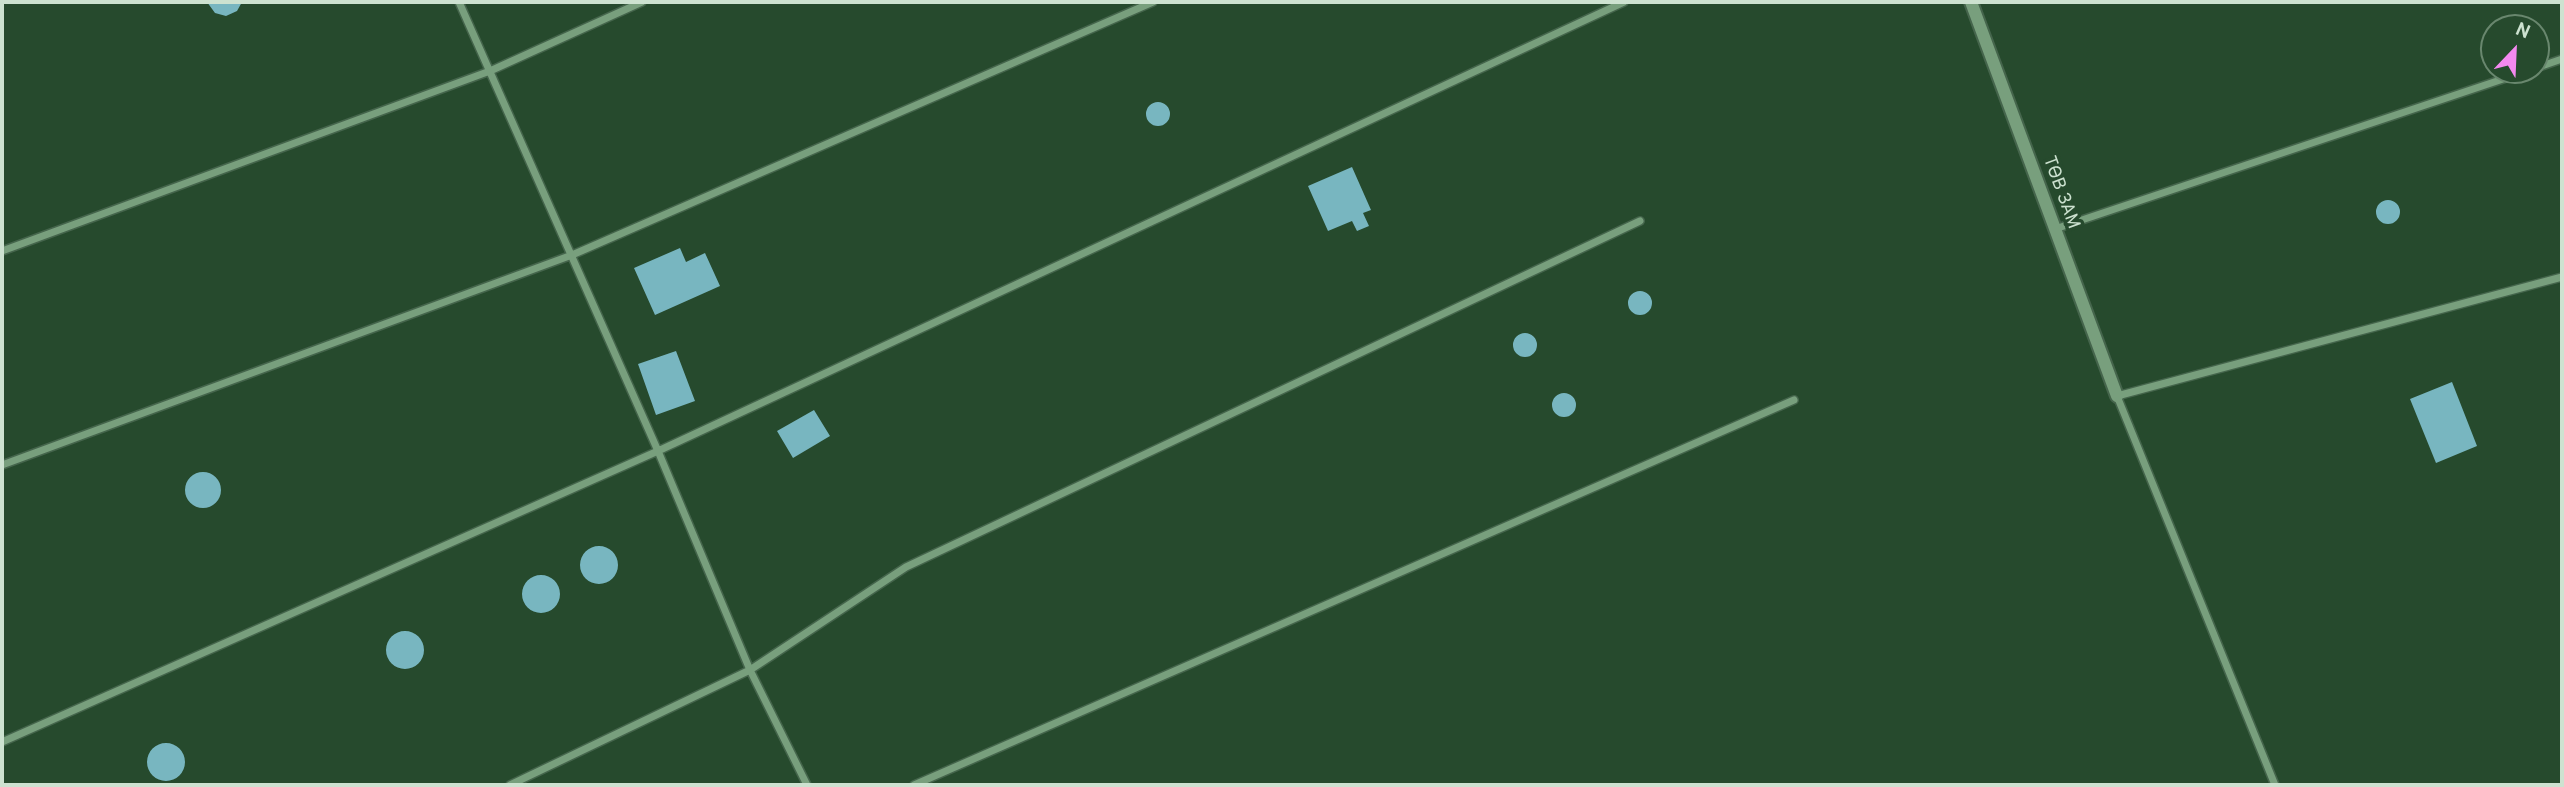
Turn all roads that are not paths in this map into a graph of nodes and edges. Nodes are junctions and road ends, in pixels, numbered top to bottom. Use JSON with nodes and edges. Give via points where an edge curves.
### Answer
{"nodes":[{"id":1,"x":459,"y":2,"type":"edge"},
{"id":2,"x":642,"y":2,"type":"edge"},
{"id":3,"x":1153,"y":2,"type":"edge"},
{"id":4,"x":1624,"y":2,"type":"edge"},
{"id":5,"x":1971,"y":2,"type":"edge"},
{"id":6,"x":490,"y":71,"type":"junction"},
{"id":7,"x":2488,"y":84,"type":"edge"},
{"id":8,"x":1640,"y":221,"type":"dead end"},
{"id":9,"x":2055,"y":229,"type":"junction"},
{"id":10,"x":2,"y":251,"type":"edge"},
{"id":11,"x":572,"y":255,"type":"junction"},
{"id":12,"x":2562,"y":277,"type":"edge"},
{"id":13,"x":2117,"y":396,"type":"junction"},
{"id":14,"x":1794,"y":400,"type":"dead end"},
{"id":15,"x":658,"y":451,"type":"junction"},
{"id":16,"x":2,"y":466,"type":"edge"},
{"id":17,"x":750,"y":670,"type":"junction"},
{"id":18,"x":2,"y":742,"type":"edge"},
{"id":19,"x":2273,"y":782,"type":"edge"},
{"id":20,"x":510,"y":785,"type":"edge"},
{"id":21,"x":807,"y":785,"type":"edge"},
{"id":22,"x":914,"y":785,"type":"edge"}],
"edges":[{"from":1,"to":6,"type":"street"},
{"from":2,"to":6,"type":"street"},
{"from":3,"to":11,"type":"street"},
{"from":4,"to":15,"type":"street"},
{"from":5,"to":9,"type":"street","name":"ТӨВ ЗАМ"},
{"from":6,"to":10,"type":"street"},
{"from":6,"to":11,"type":"street"},
{"from":7,"to":9,"type":"street"},
{"from":8,"to":17,"type":"street","via":[[906,567]]},
{"from":9,"to":13,"type":"street","name":"ТӨВ ЗАМ"},
{"from":11,"to":15,"type":"street"},
{"from":11,"to":16,"type":"street"},
{"from":12,"to":13,"type":"street"},
{"from":13,"to":19,"type":"street"},
{"from":14,"to":22,"type":"street"},
{"from":15,"to":17,"type":"street"},
{"from":15,"to":18,"type":"street"},
{"from":17,"to":20,"type":"street"},
{"from":17,"to":21,"type":"street"}]}
